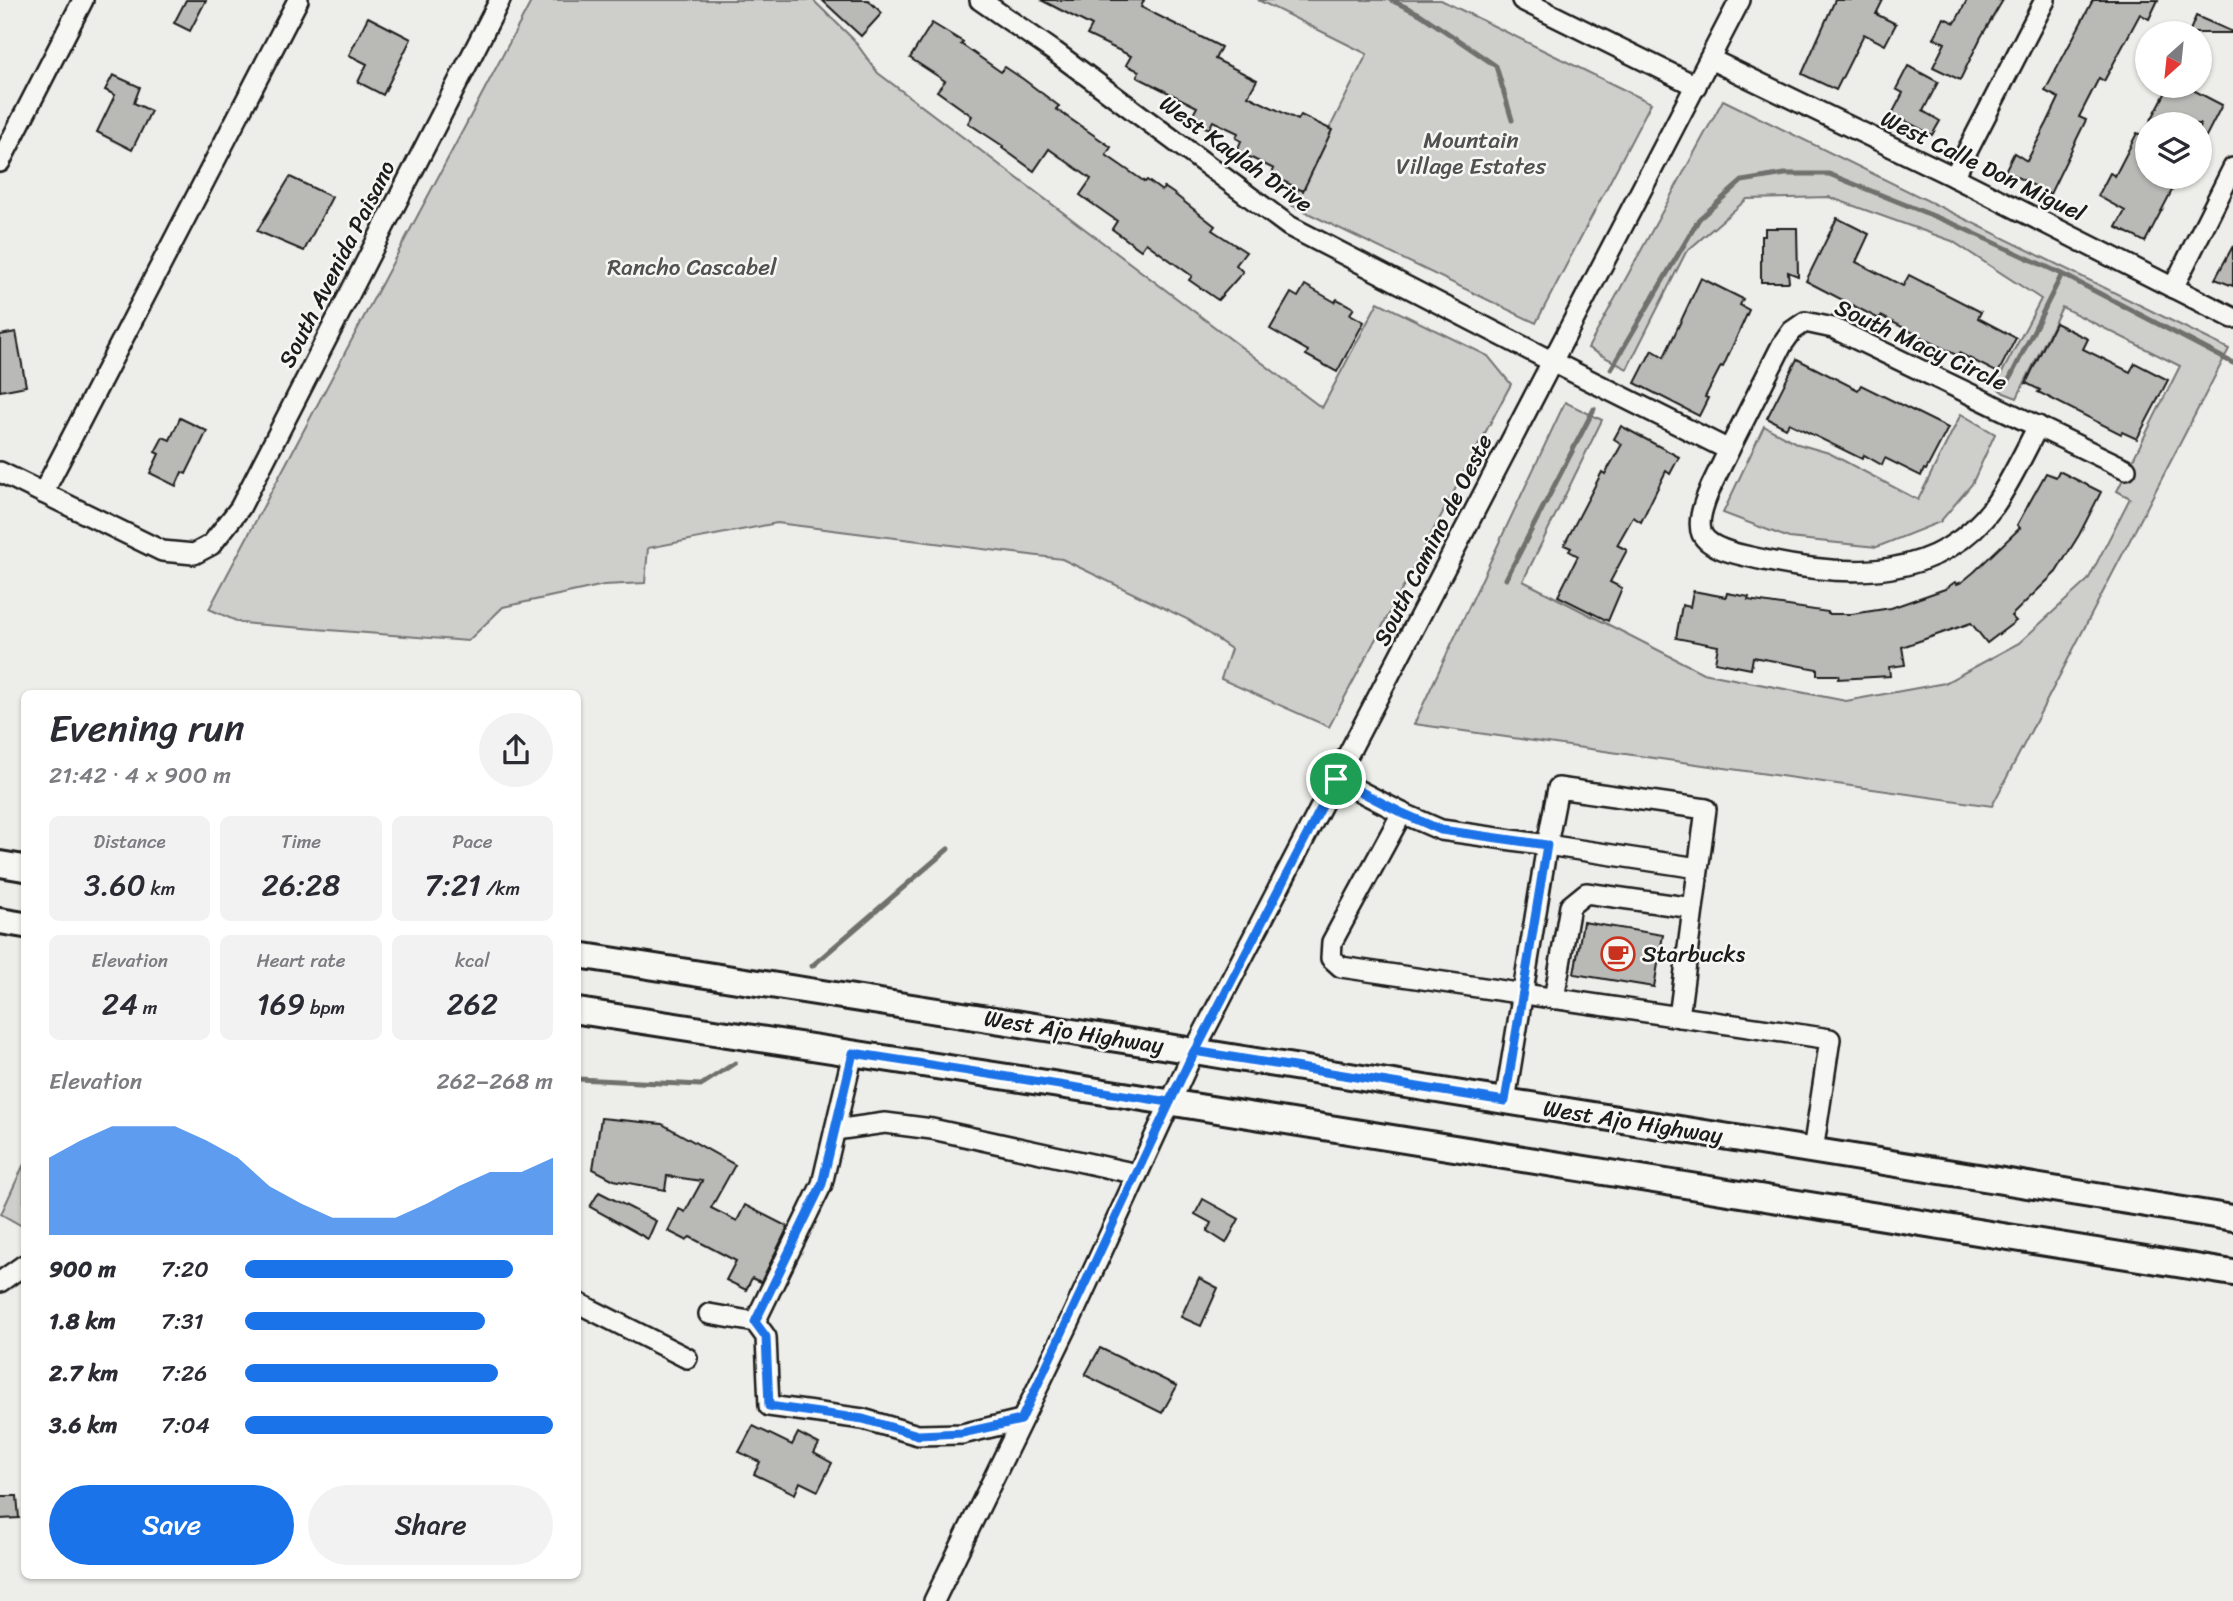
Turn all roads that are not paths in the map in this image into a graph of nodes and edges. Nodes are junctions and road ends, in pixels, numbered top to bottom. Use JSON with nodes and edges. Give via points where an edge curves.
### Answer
{"nodes":[{"id":1,"x":83,"y":0,"type":"edge"},
{"id":2,"x":298,"y":0,"type":"edge"},
{"id":3,"x":500,"y":0,"type":"edge"},
{"id":4,"x":980,"y":0,"type":"edge"},
{"id":5,"x":1522,"y":0,"type":"edge"},
{"id":6,"x":1740,"y":0,"type":"edge"},
{"id":7,"x":2045,"y":0,"type":"edge"},
{"id":8,"x":1710,"y":59,"type":"junction"},
{"id":9,"x":1696,"y":86,"type":"junction"},
{"id":10,"x":0,"y":162,"type":"edge"},
{"id":11,"x":2233,"y":168,"type":"edge"},
{"id":12,"x":1954,"y":177,"type":"junction"},
{"id":13,"x":2173,"y":288,"type":"junction"},
{"id":14,"x":2233,"y":318,"type":"edge"},
{"id":15,"x":1553,"y":362,"type":"junction"},
{"id":16,"x":2038,"y":426,"type":"junction"},
{"id":17,"x":1729,"y":450,"type":"junction"},
{"id":18,"x":2126,"y":469,"type":"dead end"},
{"id":19,"x":0,"y":472,"type":"edge"},
{"id":20,"x":43,"y":494,"type":"junction"},
{"id":21,"x":1336,"y":779,"type":"junction"},
{"id":22,"x":1402,"y":813,"type":"junction"},
{"id":23,"x":1547,"y":845,"type":"junction"},
{"id":24,"x":0,"y":864,"type":"edge"},
{"id":25,"x":21,"y":868,"type":"edge"},
{"id":26,"x":1698,"y":868,"type":"junction"},
{"id":27,"x":1693,"y":908,"type":"junction"},
{"id":28,"x":0,"y":921,"type":"edge"},
{"id":29,"x":21,"y":924,"type":"edge"},
{"id":30,"x":581,"y":955,"type":"edge"},
{"id":31,"x":1524,"y":994,"type":"junction"},
{"id":32,"x":1554,"y":999,"type":"junction"},
{"id":33,"x":581,"y":1010,"type":"edge"},
{"id":34,"x":1679,"y":1017,"type":"junction"},
{"id":35,"x":1194,"y":1051,"type":"junction"},
{"id":36,"x":853,"y":1053,"type":"junction"},
{"id":37,"x":1505,"y":1101,"type":"junction"},
{"id":38,"x":1169,"y":1102,"type":"junction"},
{"id":39,"x":835,"y":1130,"type":"junction"},
{"id":40,"x":1813,"y":1151,"type":"junction"},
{"id":41,"x":1136,"y":1174,"type":"junction"},
{"id":42,"x":2233,"y":1218,"type":"edge"},
{"id":43,"x":21,"y":1267,"type":"edge"},
{"id":44,"x":2233,"y":1273,"type":"edge"},
{"id":45,"x":0,"y":1282,"type":"edge"},
{"id":46,"x":581,"y":1305,"type":"edge"},
{"id":47,"x":709,"y":1314,"type":"dead end"},
{"id":48,"x":755,"y":1322,"type":"junction"},
{"id":49,"x":687,"y":1358,"type":"dead end"},
{"id":50,"x":1021,"y":1420,"type":"junction"},
{"id":51,"x":934,"y":1601,"type":"edge"}],
"edges":[{"from":1,"to":10,"type":"street"},
{"from":2,"to":20,"type":"street"},
{"from":3,"to":20,"type":"street","name":"South Avenida Paisano","via":[[240,508],[211,545],[194,554],[162,551]]},
{"from":4,"to":15,"type":"street","name":"West Kaylah Drive","via":[[1290,226]]},
{"from":5,"to":9,"type":"street"},
{"from":6,"to":8,"type":"street","name":"South Camino de Oeste"},
{"from":7,"to":12,"type":"street"},
{"from":8,"to":9,"type":"street","name":"South Camino de Oeste"},
{"from":8,"to":12,"type":"street","name":"West Calle Don Miguel"},
{"from":9,"to":15,"type":"street","name":"South Camino de Oeste"},
{"from":11,"to":13,"type":"street"},
{"from":12,"to":13,"type":"street","name":"West Calle Don Miguel"},
{"from":13,"to":14,"type":"street","name":"West Calle Don Miguel"},
{"from":15,"to":17,"type":"street"},
{"from":15,"to":21,"type":"street","name":"South Camino de Oeste"},
{"from":16,"to":17,"type":"street","name":"South Macy Circle","via":[[1833,328],[1805,322],[1782,345]]},
{"from":16,"to":17,"type":"street","name":"South Macy Circle","via":[[1993,507],[1959,541],[1920,563],[1879,571],[1780,564],[1731,553],[1696,538],[1702,509]]},
{"from":16,"to":18,"type":"street","name":"South Macy Circle"},
{"from":19,"to":20,"type":"street"},
{"from":21,"to":22,"type":"street"},
{"from":21,"to":35,"type":"street","name":"South Camino de Oeste"},
{"from":22,"to":23,"type":"street","via":[[1441,830]]},
{"from":22,"to":31,"type":"street","via":[[1332,942],[1331,958],[1341,967]]},
{"from":23,"to":26,"type":"street"},
{"from":23,"to":26,"type":"street","via":[[1558,788],[1706,809]]},
{"from":23,"to":31,"type":"street"},
{"from":24,"to":25,"type":"main road"},
{"from":26,"to":27,"type":"street"},
{"from":27,"to":32,"type":"street","via":[[1586,893],[1570,906]]},
{"from":27,"to":34,"type":"street"},
{"from":28,"to":29,"type":"main road"},
{"from":30,"to":35,"type":"main road","name":"West Ajo Highway"},
{"from":31,"to":32,"type":"street"},
{"from":31,"to":37,"type":"street"},
{"from":32,"to":34,"type":"street"},
{"from":33,"to":36,"type":"main road"},
{"from":34,"to":40,"type":"street","via":[[1830,1039]]},
{"from":35,"to":37,"type":"main road","name":"West Ajo Highway"},
{"from":35,"to":38,"type":"street","name":"South Camino de Oeste"},
{"from":36,"to":38,"type":"main road"},
{"from":36,"to":39,"type":"street"},
{"from":37,"to":40,"type":"main road","name":"West Ajo Highway"},
{"from":38,"to":41,"type":"street","name":"South Camino de Oeste"},
{"from":38,"to":44,"type":"main road"},
{"from":39,"to":41,"type":"street","via":[[885,1123],[932,1129]]},
{"from":39,"to":48,"type":"street","via":[[822,1184]]},
{"from":40,"to":42,"type":"main road","name":"West Ajo Highway"},
{"from":41,"to":50,"type":"street","name":"South Camino de Oeste"},
{"from":43,"to":45,"type":"street"},
{"from":46,"to":49,"type":"street"},
{"from":47,"to":48,"type":"street"},
{"from":48,"to":50,"type":"street","via":[[766,1337],[769,1406],[863,1419],[918,1435],[962,1433]]},
{"from":50,"to":51,"type":"street","name":"South Camino de Oeste"}]}
